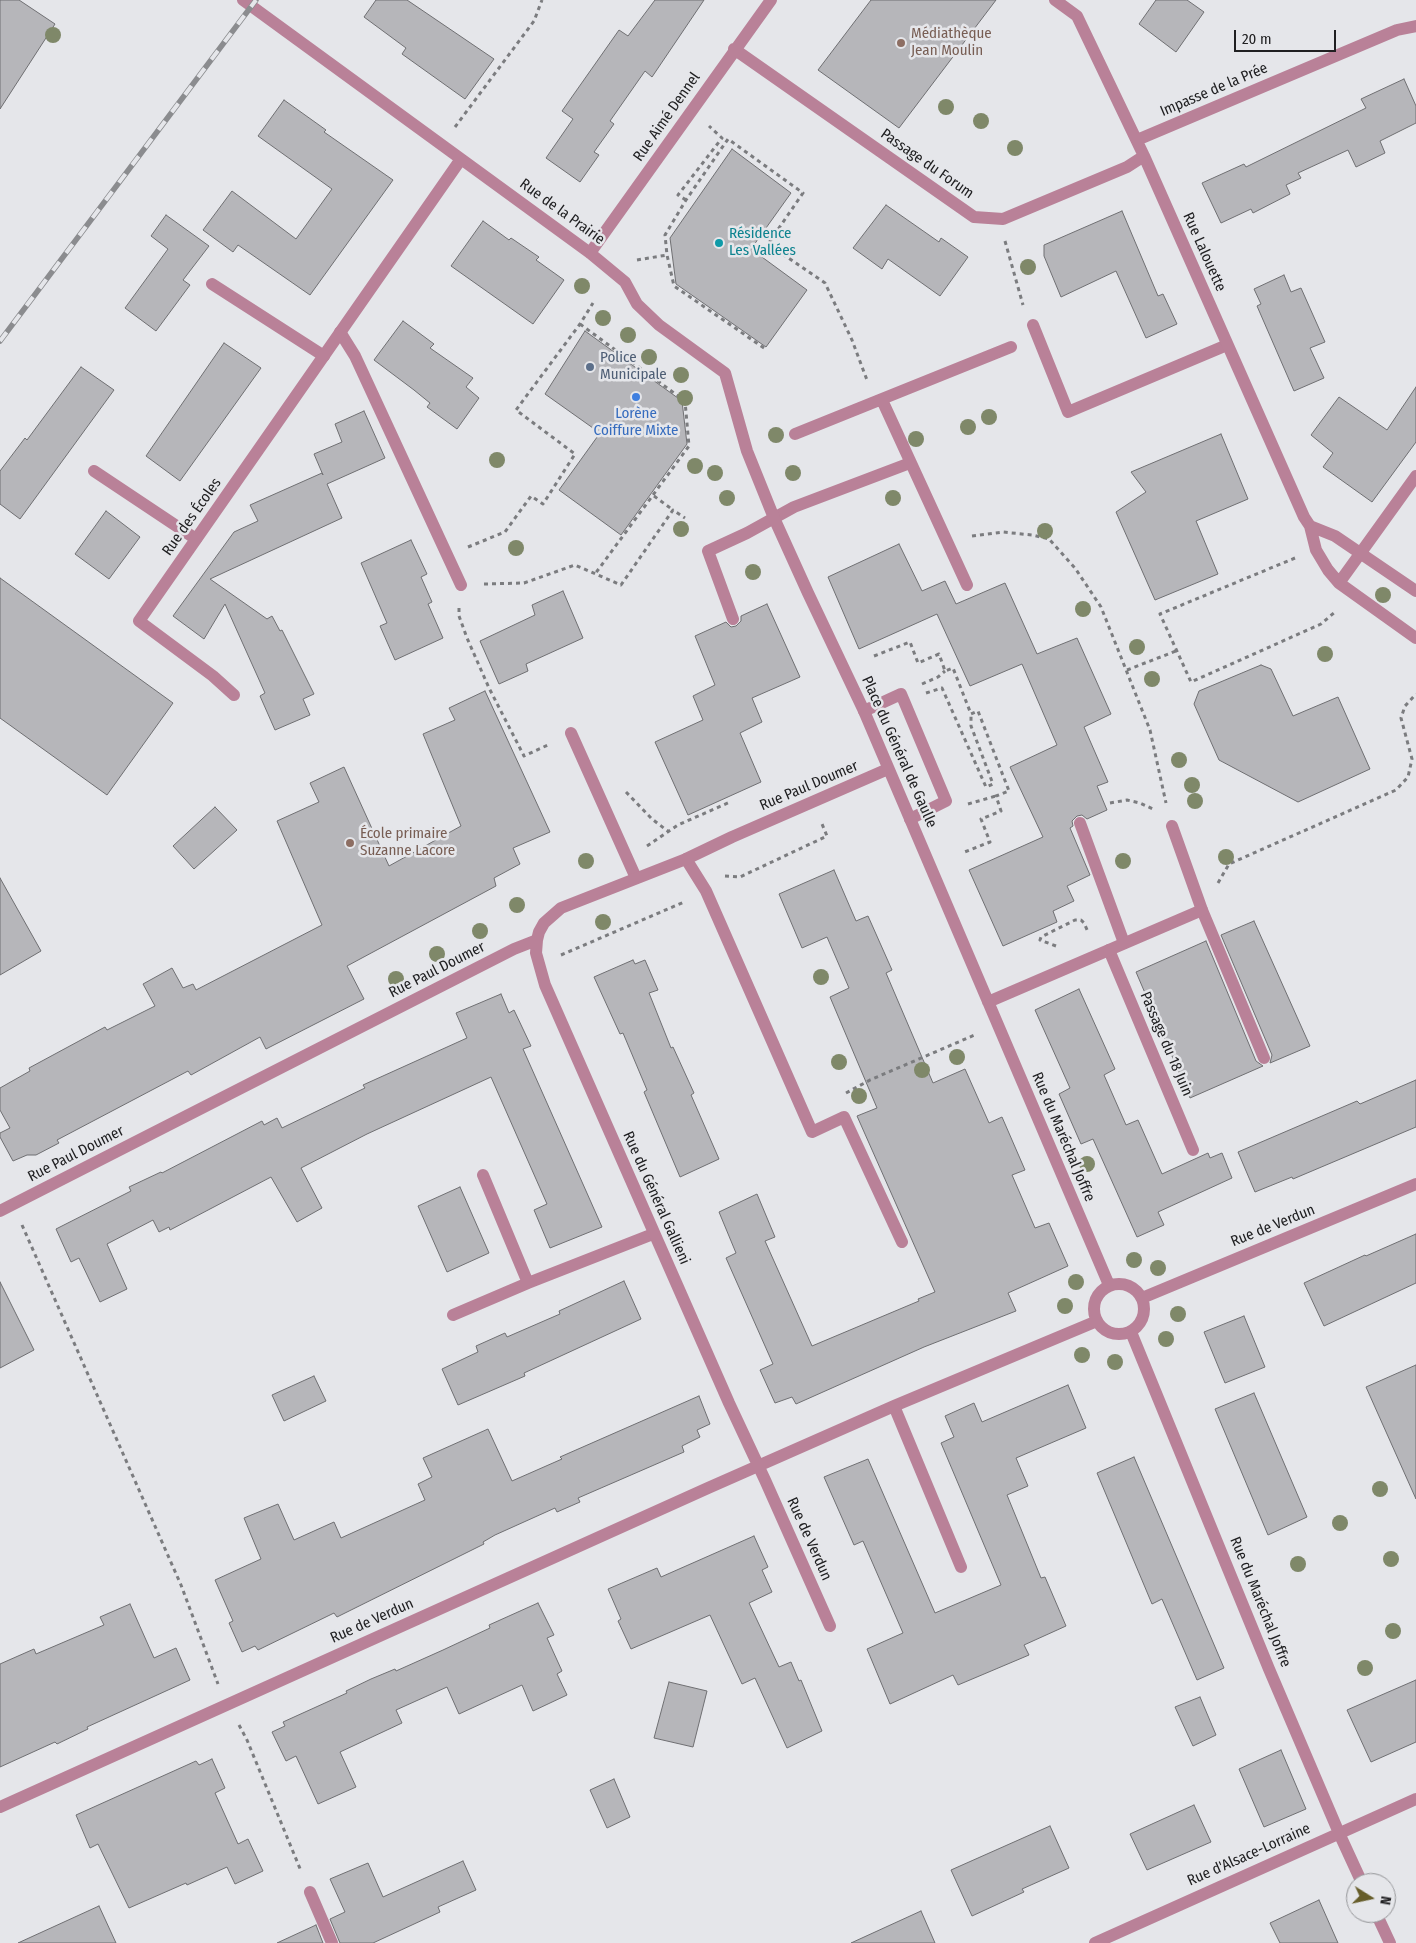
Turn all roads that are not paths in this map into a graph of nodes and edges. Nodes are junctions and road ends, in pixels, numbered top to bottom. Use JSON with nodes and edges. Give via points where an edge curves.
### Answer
{"nodes":[{"id":1,"x":242,"y":0,"type":"edge"},
{"id":2,"x":771,"y":0,"type":"edge"},
{"id":3,"x":1055,"y":0,"type":"edge"},
{"id":4,"x":1416,"y":26,"type":"edge"},
{"id":5,"x":734,"y":49,"type":"junction"},
{"id":6,"x":1137,"y":140,"type":"junction"},
{"id":7,"x":1144,"y":156,"type":"junction"},
{"id":8,"x":461,"y":158,"type":"junction"},
{"id":9,"x":590,"y":253,"type":"junction"},
{"id":10,"x":212,"y":284,"type":"dead end"},
{"id":11,"x":1033,"y":326,"type":"dead end"},
{"id":12,"x":340,"y":332,"type":"junction"},
{"id":13,"x":1228,"y":346,"type":"junction"},
{"id":14,"x":1012,"y":348,"type":"dead end"},
{"id":15,"x":324,"y":356,"type":"junction"},
{"id":16,"x":879,"y":401,"type":"junction"},
{"id":17,"x":794,"y":434,"type":"dead end"},
{"id":18,"x":910,"y":464,"type":"junction"},
{"id":19,"x":94,"y":471,"type":"dead end"},
{"id":20,"x":1416,"y":476,"type":"edge"},
{"id":21,"x":774,"y":518,"type":"junction"},
{"id":22,"x":1310,"y":526,"type":"junction"},
{"id":23,"x":196,"y":539,"type":"junction"},
{"id":24,"x":1359,"y":552,"type":"junction"},
{"id":25,"x":1339,"y":583,"type":"junction"},
{"id":26,"x":461,"y":585,"type":"road end"},
{"id":27,"x":967,"y":585,"type":"dead end"},
{"id":28,"x":1416,"y":590,"type":"edge"},
{"id":29,"x":733,"y":619,"type":"dead end"},
{"id":30,"x":1416,"y":638,"type":"edge"},
{"id":31,"x":234,"y":695,"type":"dead end"},
{"id":32,"x":864,"y":711,"type":"junction"},
{"id":33,"x":571,"y":733,"type":"road end"},
{"id":34,"x":888,"y":769,"type":"junction"},
{"id":35,"x":910,"y":819,"type":"junction"},
{"id":36,"x":1080,"y":823,"type":"dead end"},
{"id":37,"x":1172,"y":826,"type":"road end"},
{"id":38,"x":686,"y":859,"type":"junction"},
{"id":39,"x":636,"y":878,"type":"junction"},
{"id":40,"x":1202,"y":910,"type":"junction"},
{"id":41,"x":537,"y":940,"type":"junction"},
{"id":42,"x":1124,"y":943,"type":"junction"},
{"id":43,"x":1109,"y":950,"type":"junction"},
{"id":44,"x":988,"y":1002,"type":"junction"},
{"id":45,"x":1264,"y":1058,"type":"dead end"},
{"id":46,"x":1193,"y":1150,"type":"dead end"},
{"id":47,"x":483,"y":1175,"type":"dead end"},
{"id":48,"x":1416,"y":1184,"type":"edge"},
{"id":49,"x":0,"y":1211,"type":"edge"},
{"id":50,"x":654,"y":1234,"type":"junction"},
{"id":51,"x":902,"y":1242,"type":"dead end"},
{"id":52,"x":528,"y":1283,"type":"junction"},
{"id":53,"x":1109,"y":1285,"type":"junction"},
{"id":54,"x":1142,"y":1298,"type":"junction"},
{"id":55,"x":452,"y":1315,"type":"dead end"},
{"id":56,"x":1097,"y":1322,"type":"junction"},
{"id":57,"x":1131,"y":1332,"type":"junction"},
{"id":58,"x":894,"y":1406,"type":"junction"},
{"id":59,"x":759,"y":1465,"type":"junction"},
{"id":60,"x":961,"y":1568,"type":"dead end"},
{"id":61,"x":830,"y":1626,"type":"dead end"},
{"id":62,"x":1416,"y":1798,"type":"edge"},
{"id":63,"x":0,"y":1807,"type":"edge"},
{"id":64,"x":1339,"y":1833,"type":"junction"},
{"id":65,"x":1357,"y":1873,"type":"edge"},
{"id":66,"x":310,"y":1892,"type":"road end"},
{"id":67,"x":1381,"y":1923,"type":"edge"},
{"id":68,"x":332,"y":1943,"type":"edge"},
{"id":69,"x":1095,"y":1943,"type":"edge"},
{"id":70,"x":1390,"y":1943,"type":"edge"}],
"edges":[{"from":1,"to":8,"type":"street","name":"Rue de la Prairie"},
{"from":2,"to":5,"type":"street","name":"Rue Aimé Dennel"},
{"from":3,"to":6,"type":"street","name":"Rue Lalouette","via":[[1077,16]]},
{"from":4,"to":6,"type":"street","name":"Impasse de la Prée","via":[[1397,30]]},
{"from":5,"to":7,"type":"street","name":"Passage du Forum","via":[[974,217],[1003,218],[1127,167]]},
{"from":5,"to":9,"type":"street","name":"Rue Aimé Dennel"},
{"from":6,"to":7,"type":"street","name":"Rue Lalouette"},
{"from":7,"to":13,"type":"street","name":"Rue Lalouette"},
{"from":8,"to":9,"type":"street","name":"Rue de la Prairie"},
{"from":8,"to":12,"type":"street","name":"Rue des Écoles"},
{"from":9,"to":21,"type":"street","name":"Rue de la Prairie","via":[[625,282],[637,304],[659,325],[725,373],[747,451]]},
{"from":10,"to":15,"type":"street"},
{"from":11,"to":13,"type":"street","via":[[1068,412]]},
{"from":12,"to":15,"type":"street","name":"Rue des Écoles"},
{"from":12,"to":26,"type":"street","via":[[355,356]]},
{"from":13,"to":22,"type":"street","name":"Rue Lalouette"},
{"from":14,"to":16,"type":"street"},
{"from":15,"to":23,"type":"street","name":"Rue des Écoles"},
{"from":16,"to":17,"type":"street"},
{"from":16,"to":18,"type":"street"},
{"from":18,"to":21,"type":"street","via":[[794,506]]},
{"from":18,"to":27,"type":"street"},
{"from":19,"to":23,"type":"street"},
{"from":20,"to":24,"type":"street"},
{"from":21,"to":29,"type":"street","via":[[708,551]]},
{"from":21,"to":32,"type":"street","name":"Place du Général de Gaulle"},
{"from":22,"to":24,"type":"street","via":[[1335,536]]},
{"from":22,"to":25,"type":"street","name":"Rue Lalouette","via":[[1316,550]]},
{"from":23,"to":31,"type":"street","name":"Rue des Écoles","via":[[139,621]]},
{"from":24,"to":25,"type":"street"},
{"from":24,"to":28,"type":"street"},
{"from":25,"to":30,"type":"street","name":"Rue Lalouette"},
{"from":32,"to":34,"type":"street","name":"Place du Général de Gaulle"},
{"from":32,"to":35,"type":"street","via":[[901,694],[904,701],[946,801]]},
{"from":33,"to":39,"type":"street"},
{"from":34,"to":35,"type":"street","name":"Place du Général de Gaulle"},
{"from":34,"to":38,"type":"street","name":"Rue Paul Doumer"},
{"from":35,"to":44,"type":"street","name":"Place du Général de Gaulle"},
{"from":36,"to":42,"type":"street"},
{"from":37,"to":40,"type":"street"},
{"from":38,"to":39,"type":"street","name":"Rue Paul Doumer"},
{"from":38,"to":51,"type":"street","via":[[706,891],[812,1132],[844,1117]]},
{"from":39,"to":41,"type":"street","name":"Rue Paul Doumer","via":[[561,908],[544,923]]},
{"from":40,"to":42,"type":"street"},
{"from":40,"to":45,"type":"street"},
{"from":41,"to":49,"type":"street","name":"Rue Paul Doumer"},
{"from":41,"to":50,"type":"street","name":"Rue du Général Gallieni","via":[[536,953],[545,985]]},
{"from":42,"to":43,"type":"street"},
{"from":43,"to":44,"type":"street"},
{"from":43,"to":46,"type":"street","name":"Passage du 18 Juin"},
{"from":44,"to":53,"type":"street","name":"Rue du Maréchal Joffre"},
{"from":47,"to":52,"type":"street"},
{"from":48,"to":54,"type":"street","name":"Rue de Verdun"},
{"from":50,"to":52,"type":"street"},
{"from":50,"to":59,"type":"street","name":"Rue du Général Gallieni","via":[[728,1403]]},
{"from":52,"to":55,"type":"street"},
{"from":53,"to":54,"type":"street","via":[[1132,1286]]},
{"from":53,"to":56,"type":"street","via":[[1096,1297],[1094,1313]]},
{"from":54,"to":57,"type":"street","via":[[1145,1305],[1142,1321]]},
{"from":56,"to":57,"type":"street","via":[[1115,1334]]},
{"from":56,"to":58,"type":"street","name":"Rue de Verdun"},
{"from":57,"to":64,"type":"street","name":"Rue du Maréchal Joffre"},
{"from":58,"to":59,"type":"street","name":"Rue de Verdun"},
{"from":58,"to":60,"type":"street"},
{"from":59,"to":61,"type":"street","name":"Rue de Verdun"},
{"from":59,"to":63,"type":"street","name":"Rue de Verdun"},
{"from":62,"to":64,"type":"street","name":"Rue d'Alsace-Lorraine"},
{"from":64,"to":65,"type":"street","name":"Rue du Maréchal Joffre"},
{"from":64,"to":69,"type":"street","name":"Rue d'Alsace-Lorraine"},
{"from":66,"to":68,"type":"street"},
{"from":67,"to":70,"type":"street"}]}
